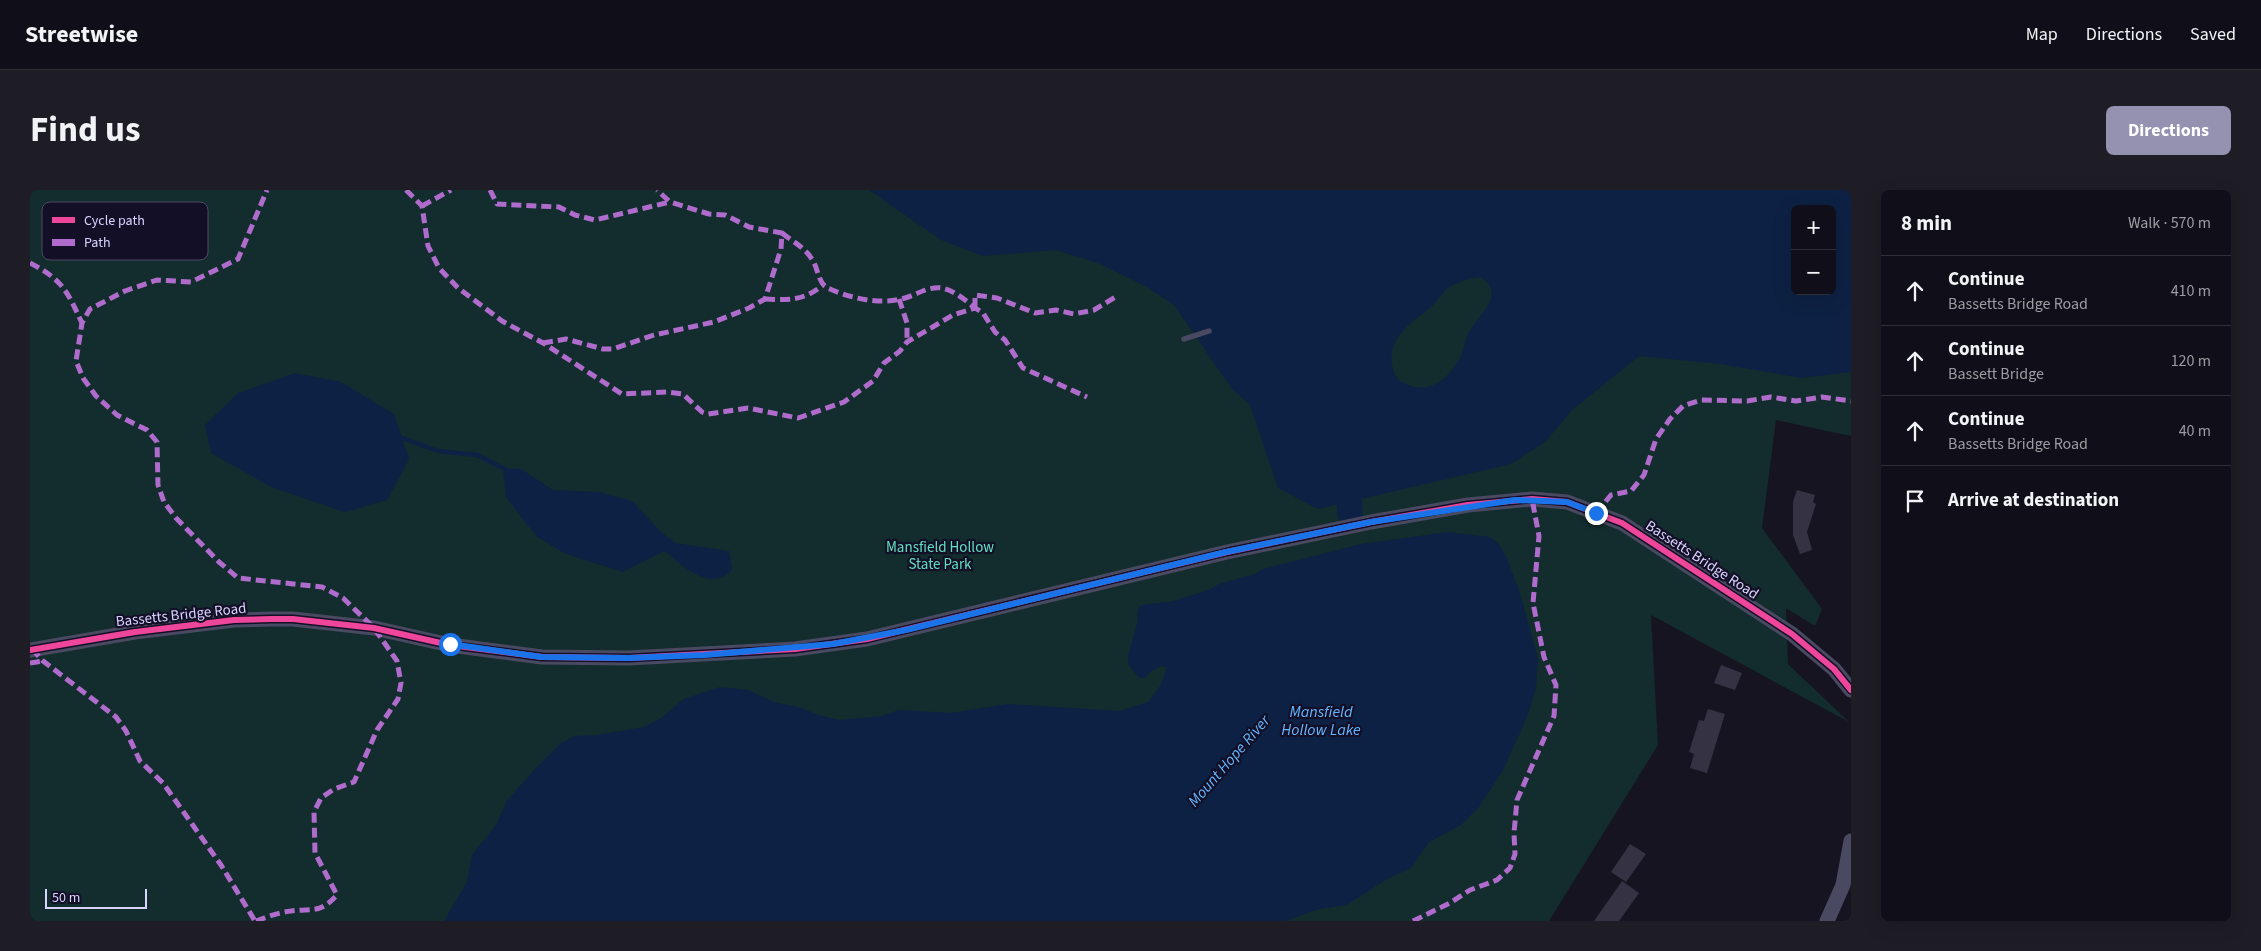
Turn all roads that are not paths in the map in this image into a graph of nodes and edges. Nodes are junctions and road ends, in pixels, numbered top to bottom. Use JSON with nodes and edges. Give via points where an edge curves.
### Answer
{"nodes":[{"id":1,"x":1209,"y":331,"type":"dead end"},
{"id":2,"x":1184,"y":339,"type":"dead end"},
{"id":3,"x":30,"y":650,"type":"edge"},
{"id":4,"x":1851,"y":690,"type":"edge"},
{"id":5,"x":1851,"y":841,"type":"edge"},
{"id":6,"x":1827,"y":921,"type":"edge"}],
"edges":[{"from":1,"to":2,"type":"lane"},
{"from":3,"to":4,"type":"street","name":"Bassetts Bridge Road","via":[[135,632],[234,620],[271,619],[374,628],[450,644],[542,657],[629,658],[795,649],[877,637],[1280,540],[1515,500],[1567,502],[1622,523],[1792,634],[1834,669]]},
{"from":5,"to":6,"type":"street","via":[[1843,885]]}]}
